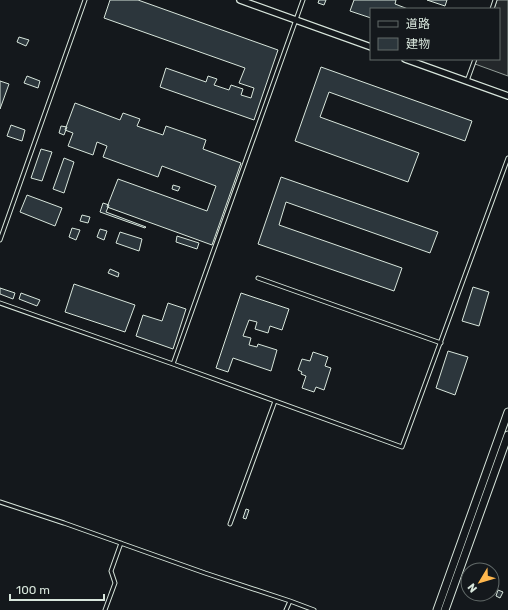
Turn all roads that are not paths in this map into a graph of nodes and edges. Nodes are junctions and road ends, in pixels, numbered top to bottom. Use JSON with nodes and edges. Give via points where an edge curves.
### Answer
{"nodes":[{"id":1,"x":85,"y":0,"type":"edge"},
{"id":2,"x":240,"y":0,"type":"edge"},
{"id":3,"x":303,"y":0,"type":"edge"},
{"id":4,"x":297,"y":20,"type":"junction"},
{"id":5,"x":370,"y":47,"type":"edge"},
{"id":6,"x":408,"y":60,"type":"edge"},
{"id":7,"x":474,"y":60,"type":"edge"},
{"id":8,"x":467,"y":81,"type":"junction"},
{"id":9,"x":508,"y":96,"type":"edge"},
{"id":10,"x":508,"y":158,"type":"edge"},
{"id":11,"x":0,"y":240,"type":"edge"},
{"id":12,"x":258,"y":278,"type":"dead end"},
{"id":13,"x":0,"y":303,"type":"edge"},
{"id":14,"x":440,"y":344,"type":"junction"},
{"id":15,"x":173,"y":364,"type":"junction"},
{"id":16,"x":275,"y":401,"type":"junction"},
{"id":17,"x":508,"y":412,"type":"edge"},
{"id":18,"x":508,"y":434,"type":"edge"},
{"id":19,"x":0,"y":502,"type":"edge"},
{"id":20,"x":230,"y":524,"type":"dead end"},
{"id":21,"x":121,"y":544,"type":"junction"},
{"id":22,"x":290,"y":601,"type":"junction"},
{"id":23,"x":105,"y":610,"type":"edge"},
{"id":24,"x":286,"y":610,"type":"edge"},
{"id":25,"x":314,"y":610,"type":"edge"},
{"id":26,"x":437,"y":610,"type":"edge"},
{"id":27,"x":445,"y":610,"type":"edge"}],
"edges":[{"from":1,"to":11,"type":"lane"},
{"from":2,"to":4,"type":"street"},
{"from":3,"to":4,"type":"lane"},
{"from":4,"to":5,"type":"street"},
{"from":4,"to":15,"type":"lane"},
{"from":6,"to":8,"type":"street"},
{"from":7,"to":8,"type":"lane"},
{"from":8,"to":9,"type":"street"},
{"from":10,"to":14,"type":"lane"},
{"from":12,"to":14,"type":"lane"},
{"from":13,"to":15,"type":"lane"},
{"from":14,"to":16,"type":"lane","via":[[402,447]]},
{"from":15,"to":16,"type":"lane"},
{"from":16,"to":20,"type":"lane"},
{"from":17,"to":26,"type":"street"},
{"from":18,"to":27,"type":"street"},
{"from":19,"to":21,"type":"lane"},
{"from":21,"to":22,"type":"lane"},
{"from":21,"to":23,"type":"lane","via":[[111,571],[115,583]]},
{"from":22,"to":24,"type":"lane"},
{"from":22,"to":25,"type":"lane"}]}
